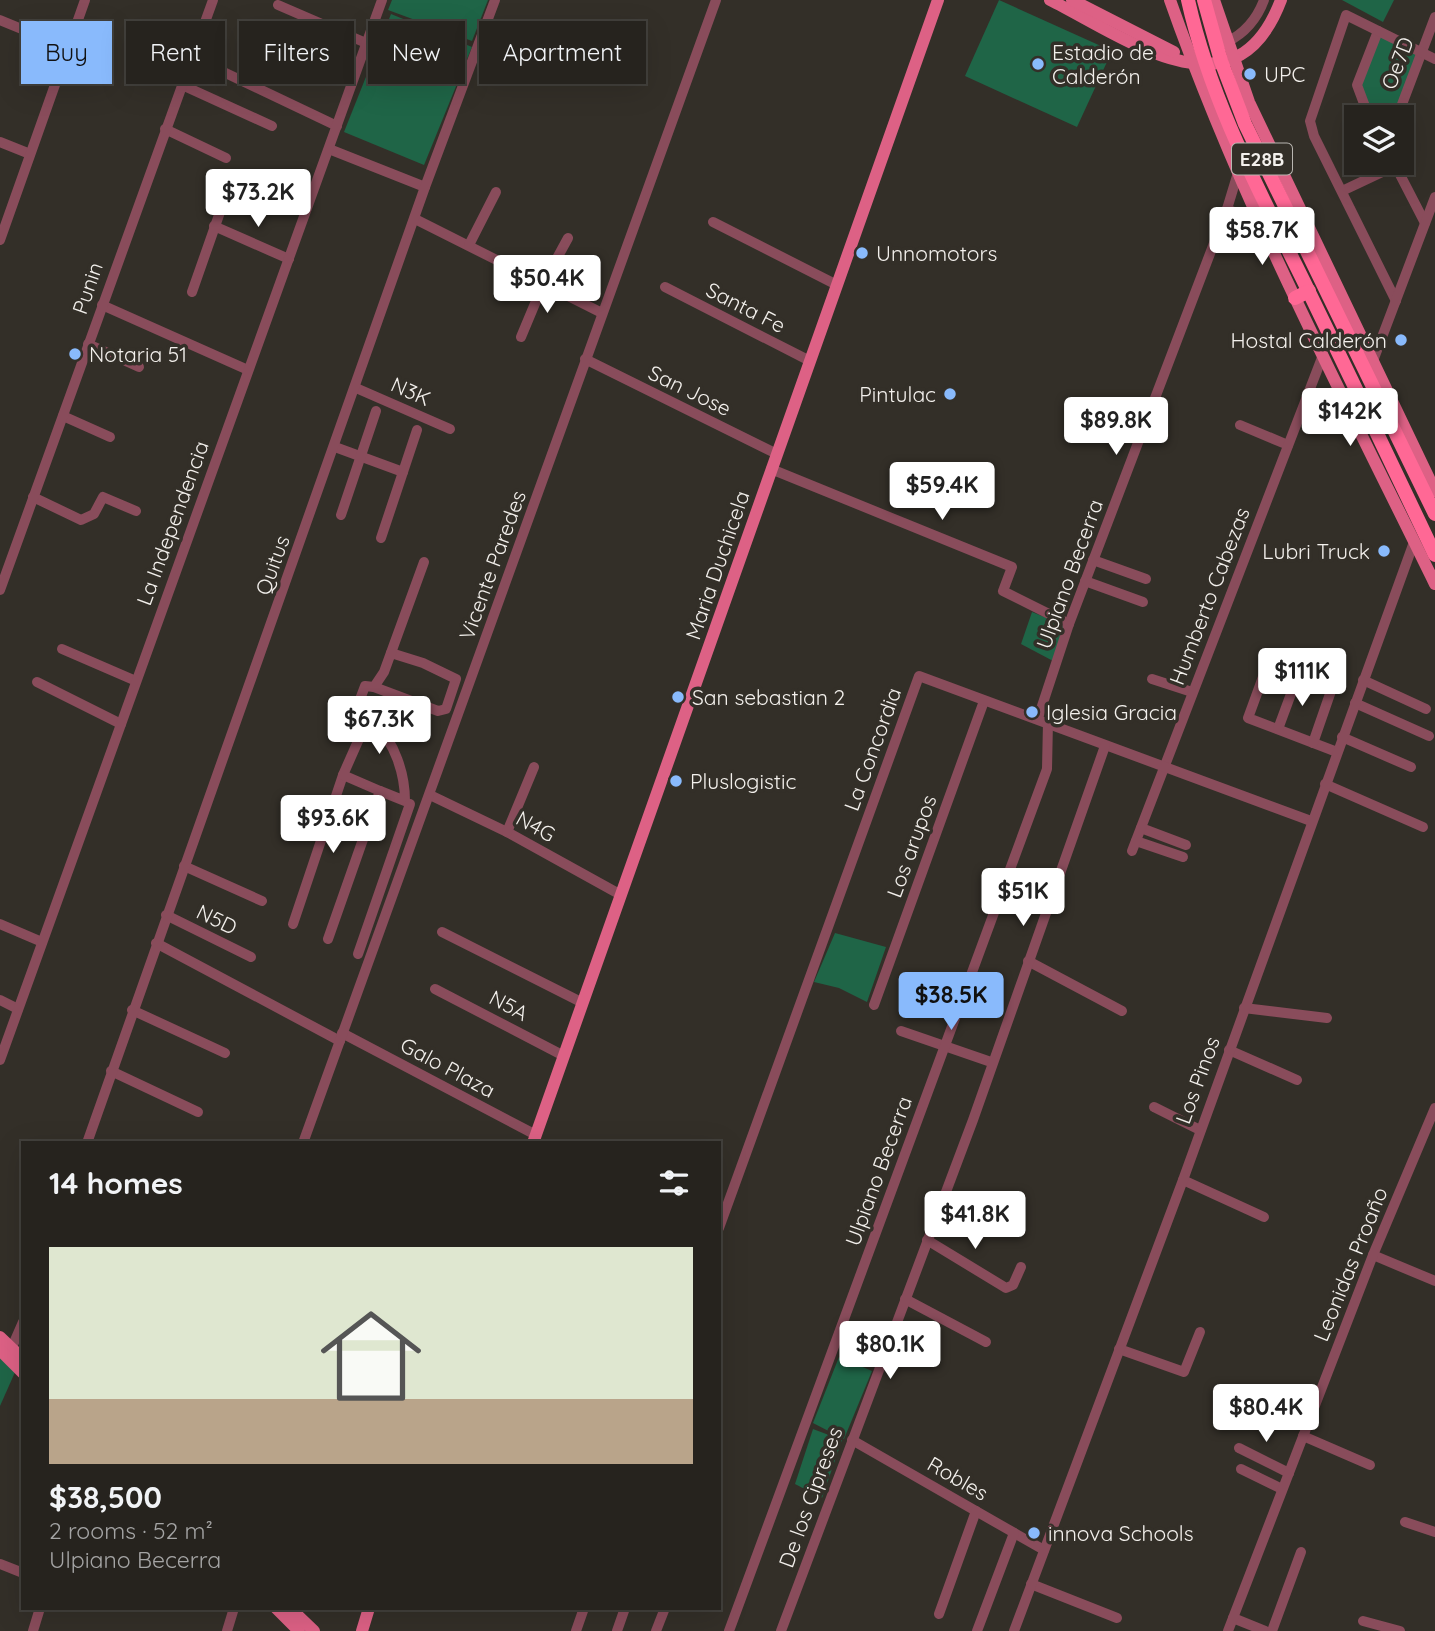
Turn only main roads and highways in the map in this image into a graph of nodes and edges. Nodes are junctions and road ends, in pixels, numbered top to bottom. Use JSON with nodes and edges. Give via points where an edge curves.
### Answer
{"nodes":[{"id":1,"x":938,"y":0,"type":"edge"},
{"id":2,"x":1050,"y":0,"type":"edge"},
{"id":3,"x":1072,"y":0,"type":"edge"},
{"id":4,"x":1170,"y":0,"type":"edge"},
{"id":5,"x":1188,"y":0,"type":"edge"},
{"id":6,"x":1204,"y":0,"type":"edge"},
{"id":7,"x":1213,"y":0,"type":"edge"},
{"id":8,"x":1274,"y":0,"type":"edge"},
{"id":9,"x":1281,"y":0,"type":"edge"},
{"id":10,"x":1246,"y":49,"type":"junction"},
{"id":11,"x":1177,"y":58,"type":"junction"},
{"id":12,"x":1302,"y":295,"type":"junction"},
{"id":13,"x":1341,"y":310,"type":"junction"},
{"id":14,"x":1435,"y":491,"type":"edge"},
{"id":15,"x":1435,"y":514,"type":"edge"},
{"id":16,"x":1435,"y":555,"type":"edge"},
{"id":17,"x":1435,"y":584,"type":"edge"},
{"id":18,"x":535,"y":1139,"type":"edge"},
{"id":19,"x":0,"y":1337,"type":"edge"},
{"id":20,"x":7,"y":1352,"type":"edge"},
{"id":21,"x":21,"y":1370,"type":"edge"},
{"id":22,"x":278,"y":1610,"type":"edge"},
{"id":23,"x":292,"y":1610,"type":"edge"},
{"id":24,"x":368,"y":1610,"type":"edge"},
{"id":25,"x":299,"y":1631,"type":"edge"},
{"id":26,"x":314,"y":1631,"type":"edge"},
{"id":27,"x":362,"y":1631,"type":"edge"}],
"edges":[{"from":1,"to":18,"type":"main road","name":"Maria Duchicela"},
{"from":2,"to":11,"type":"main road"},
{"from":3,"to":11,"type":"main road"},
{"from":4,"to":12,"type":"main road","via":[[1237,176],[1258,222]]},
{"from":5,"to":12,"type":"highway","number":"E28B","via":[[1216,95]]},
{"from":6,"to":13,"type":"highway","number":"E28B","via":[[1235,100]]},
{"from":7,"to":13,"type":"main road","via":[[1249,102]]},
{"from":8,"to":10,"type":"main road"},
{"from":9,"to":10,"type":"main road","via":[[1271,26]]},
{"from":10,"to":11,"type":"main road"},
{"from":12,"to":16,"type":"highway","number":"E28B"},
{"from":12,"to":17,"type":"main road","via":[[1323,355]]},
{"from":13,"to":14,"type":"main road","via":[[1373,361]]},
{"from":13,"to":15,"type":"highway","number":"E28B"},
{"from":19,"to":20,"type":"main road"},
{"from":20,"to":21,"type":"main road"},
{"from":22,"to":25,"type":"main road"},
{"from":23,"to":26,"type":"main road"},
{"from":24,"to":27,"type":"main road"}]}
